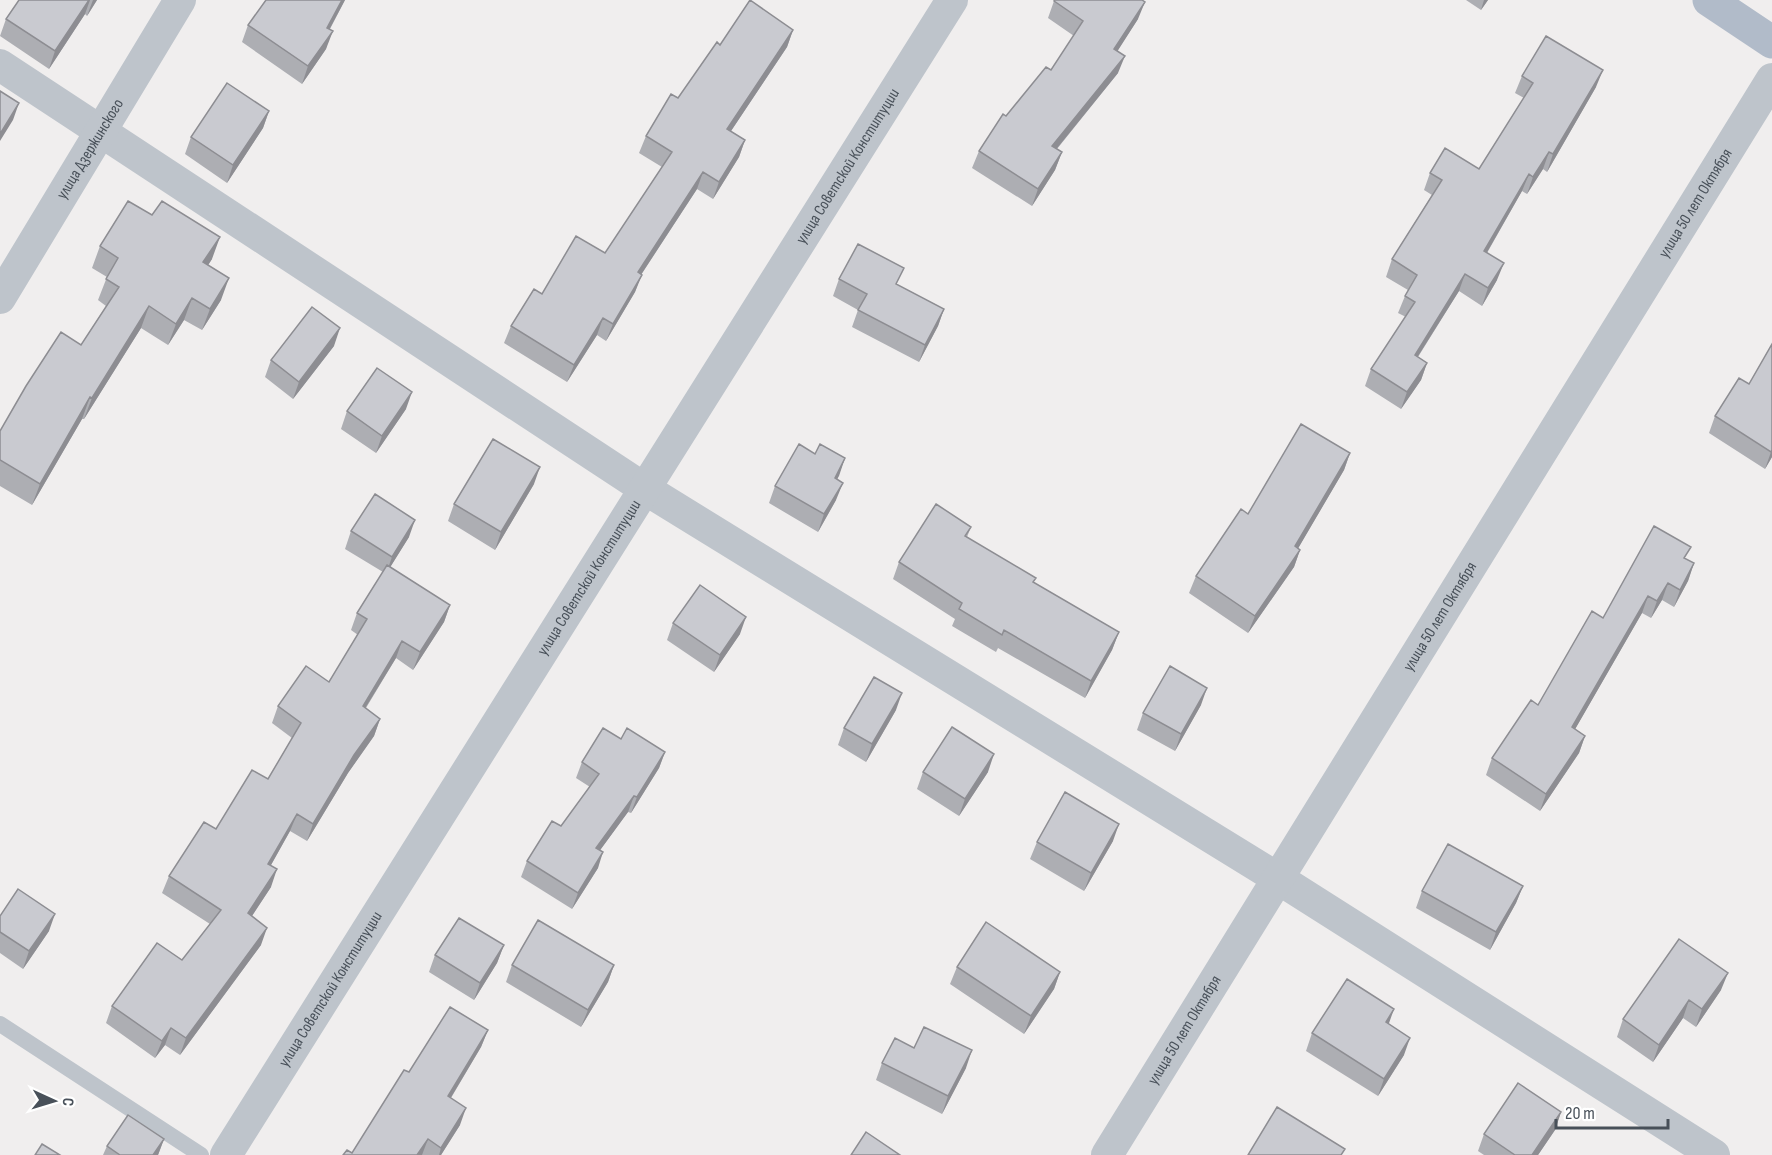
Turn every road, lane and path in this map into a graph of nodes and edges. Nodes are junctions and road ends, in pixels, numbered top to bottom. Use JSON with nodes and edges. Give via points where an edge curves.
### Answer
{"nodes":[{"id":1,"x":180,"y":0,"type":"edge"},
{"id":2,"x":952,"y":0,"type":"edge"},
{"id":3,"x":1708,"y":0,"type":"edge"},
{"id":4,"x":1772,"y":42,"type":"edge"},
{"id":5,"x":0,"y":65,"type":"edge"},
{"id":6,"x":1772,"y":79,"type":"edge"},
{"id":7,"x":101,"y":130,"type":"junction"},
{"id":8,"x":0,"y":298,"type":"edge"},
{"id":9,"x":645,"y":489,"type":"junction"},
{"id":10,"x":1279,"y":879,"type":"junction"},
{"id":11,"x":0,"y":1024,"type":"edge"},
{"id":12,"x":201,"y":1155,"type":"edge"},
{"id":13,"x":226,"y":1155,"type":"edge"},
{"id":14,"x":1107,"y":1155,"type":"edge"},
{"id":15,"x":1714,"y":1155,"type":"edge"}],
"edges":[{"from":1,"to":7,"type":"street","name":"улица Дзержинского"},
{"from":2,"to":9,"type":"street","name":"улица Советской Конституции"},
{"from":3,"to":4,"type":"main road"},
{"from":5,"to":7,"type":"street"},
{"from":6,"to":10,"type":"street","name":"улица 50 лет Октября"},
{"from":7,"to":8,"type":"street","name":"улица Дзержинского"},
{"from":7,"to":9,"type":"street"},
{"from":9,"to":10,"type":"street"},
{"from":9,"to":13,"type":"street","name":"улица Советской Конституции"},
{"from":10,"to":14,"type":"street","name":"улица 50 лет Октября"},
{"from":10,"to":15,"type":"street"},
{"from":11,"to":12,"type":"lane"}]}
